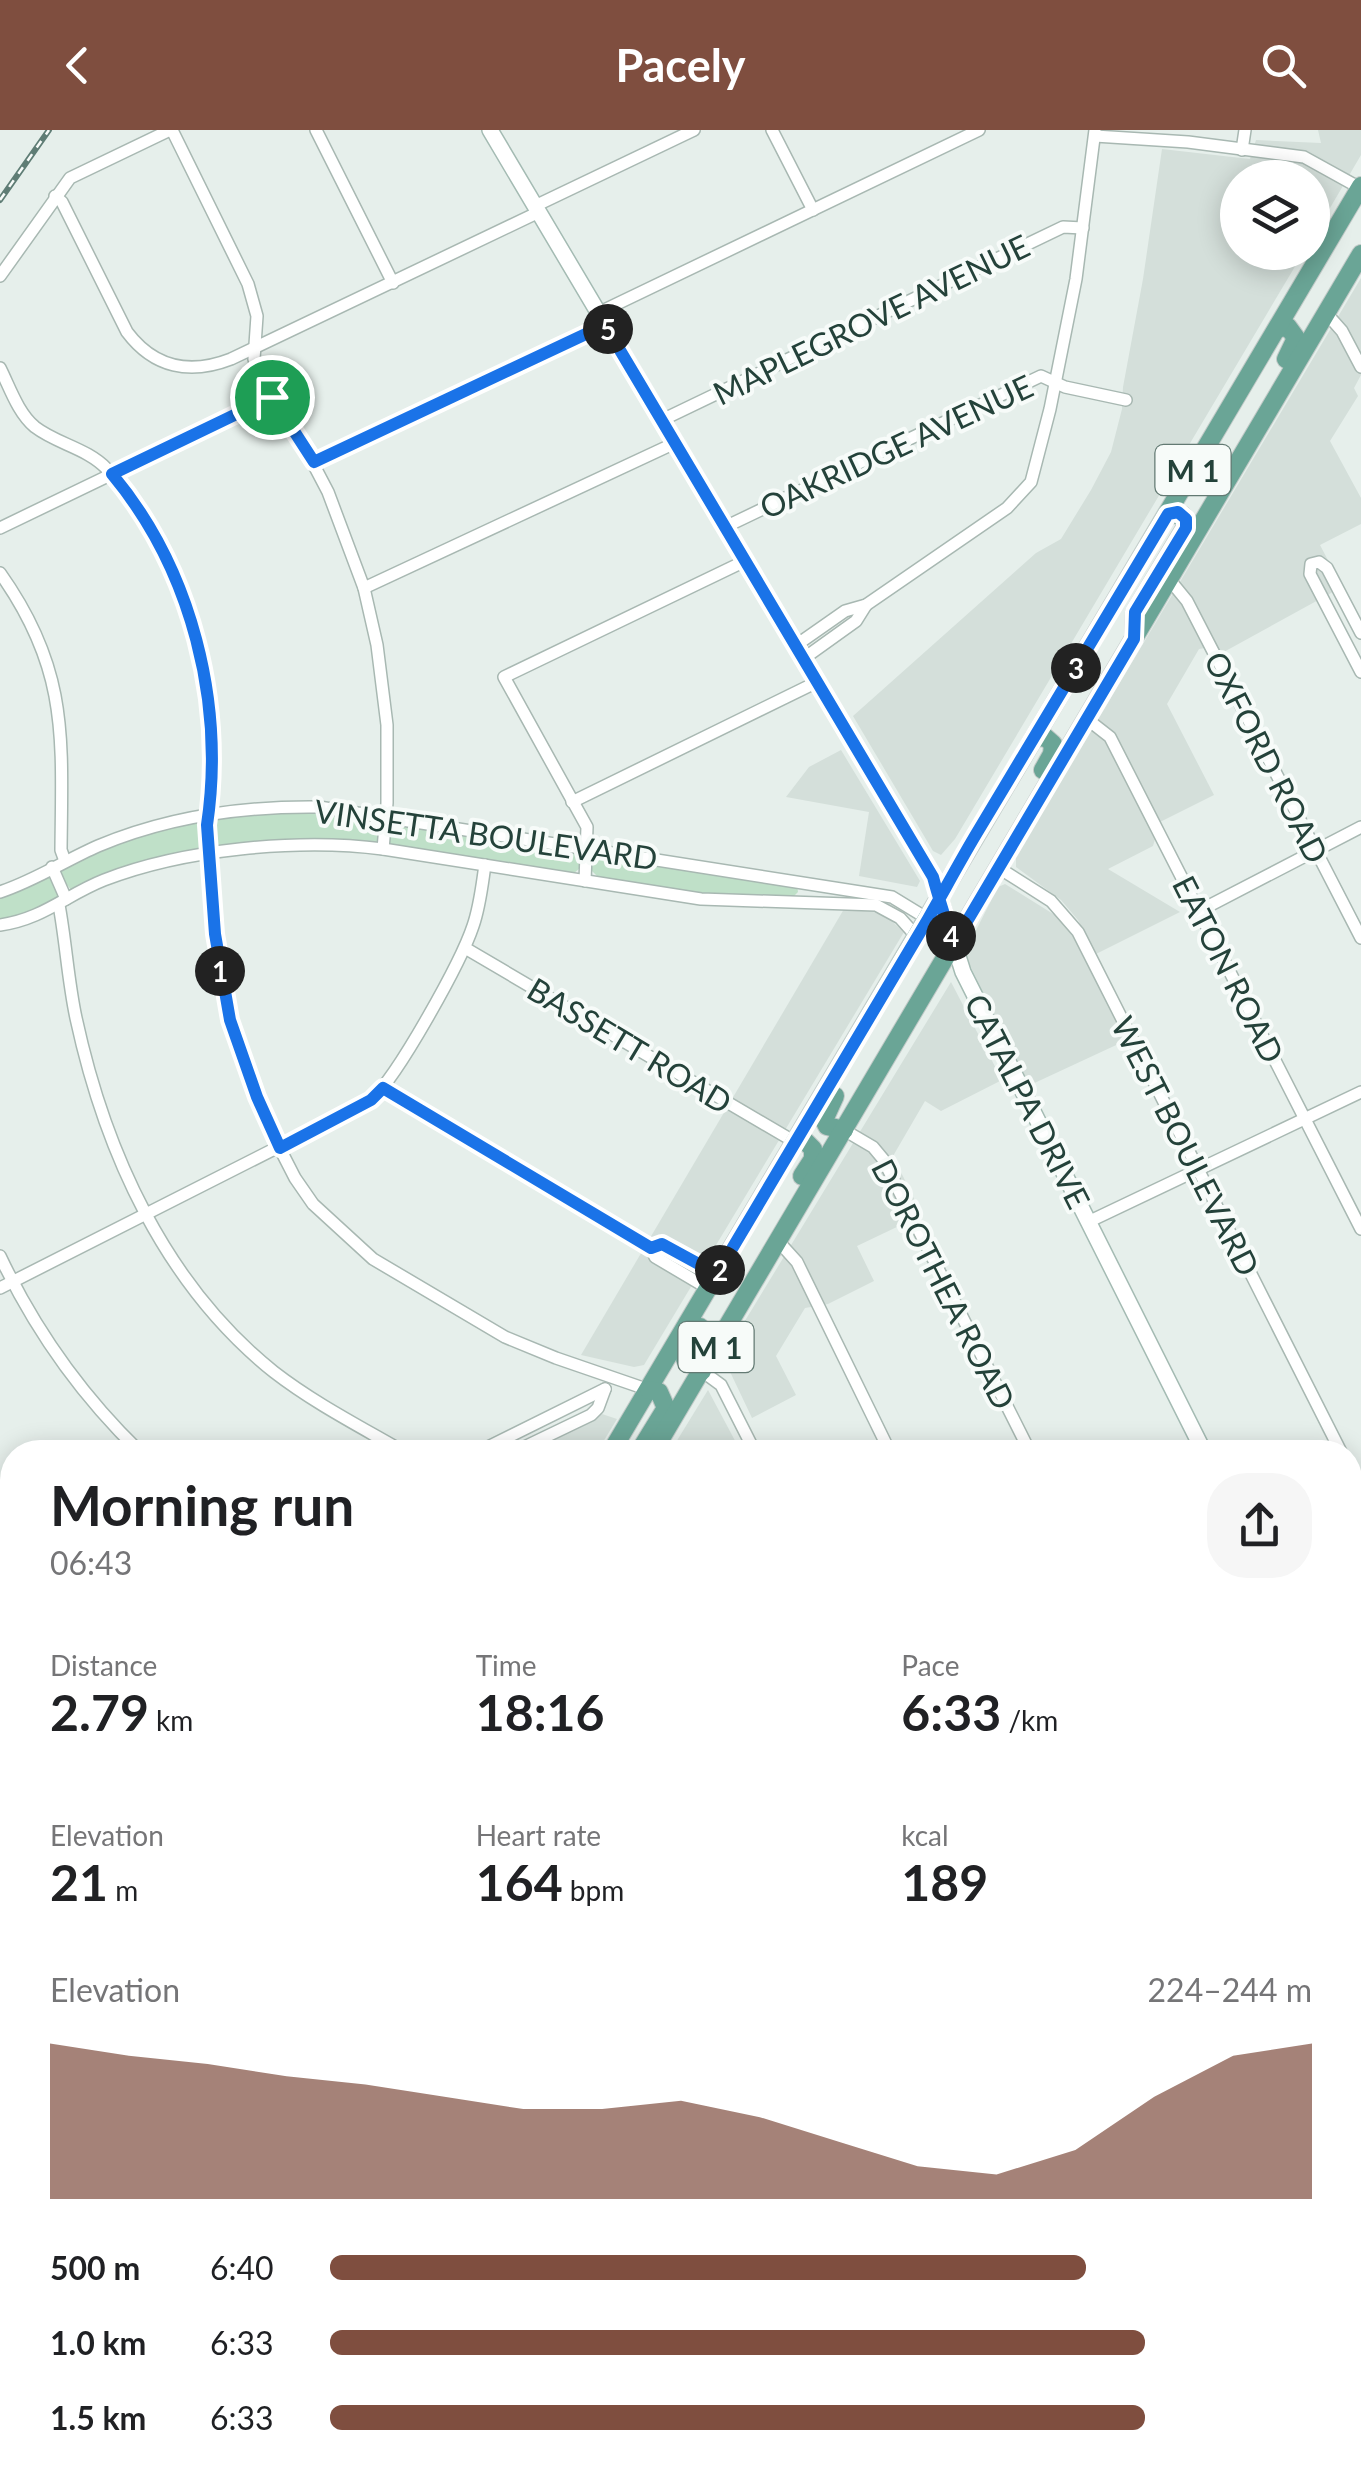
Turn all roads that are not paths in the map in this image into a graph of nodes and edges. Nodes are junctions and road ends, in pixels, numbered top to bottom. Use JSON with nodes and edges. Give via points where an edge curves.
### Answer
{"nodes":[{"id":1,"x":171,"y":130,"type":"edge"},
{"id":2,"x":316,"y":130,"type":"edge"},
{"id":3,"x":490,"y":130,"type":"edge"},
{"id":4,"x":694,"y":130,"type":"edge"},
{"id":5,"x":772,"y":130,"type":"edge"},
{"id":6,"x":979,"y":130,"type":"edge"},
{"id":7,"x":1245,"y":130,"type":"edge"},
{"id":8,"x":1095,"y":133,"type":"edge"},
{"id":9,"x":1171,"y":135,"type":"edge"},
{"id":10,"x":1242,"y":150,"type":"junction"},
{"id":11,"x":1360,"y":187,"type":"edge"},
{"id":12,"x":55,"y":196,"type":"junction"},
{"id":13,"x":537,"y":209,"type":"junction"},
{"id":14,"x":813,"y":210,"type":"junction"},
{"id":15,"x":1084,"y":228,"type":"junction"},
{"id":16,"x":1361,"y":251,"type":"edge"},
{"id":17,"x":0,"y":276,"type":"edge"},
{"id":18,"x":393,"y":283,"type":"junction"},
{"id":19,"x":1326,"y":313,"type":"junction"},
{"id":20,"x":602,"y":319,"type":"junction"},
{"id":21,"x":1278,"y":328,"type":"junction"},
{"id":22,"x":255,"y":348,"type":"junction"},
{"id":23,"x":1266,"y":348,"type":"junction"},
{"id":24,"x":1361,"y":367,"type":"edge"},
{"id":25,"x":0,"y":368,"type":"edge"},
{"id":26,"x":1056,"y":381,"type":"junction"},
{"id":27,"x":272,"y":397,"type":"junction"},
{"id":28,"x":1126,"y":400,"type":"dead end"},
{"id":29,"x":662,"y":420,"type":"junction"},
{"id":30,"x":675,"y":442,"type":"junction"},
{"id":31,"x":314,"y":462,"type":"junction"},
{"id":32,"x":1233,"y":471,"type":"junction"},
{"id":33,"x":112,"y":474,"type":"junction"},
{"id":34,"x":1168,"y":514,"type":"junction"},
{"id":35,"x":724,"y":527,"type":"junction"},
{"id":36,"x":0,"y":528,"type":"edge"},
{"id":37,"x":745,"y":562,"type":"junction"},
{"id":38,"x":0,"y":573,"type":"edge"},
{"id":39,"x":1169,"y":580,"type":"junction"},
{"id":40,"x":1126,"y":582,"type":"junction"},
{"id":41,"x":364,"y":588,"type":"junction"},
{"id":42,"x":1361,"y":633,"type":"edge"},
{"id":43,"x":1134,"y":639,"type":"junction"},
{"id":44,"x":799,"y":652,"type":"junction"},
{"id":45,"x":1361,"y":672,"type":"edge"},
{"id":46,"x":816,"y":682,"type":"junction"},
{"id":47,"x":1087,"y":718,"type":"junction"},
{"id":48,"x":1034,"y":738,"type":"junction"},
{"id":49,"x":572,"y":802,"type":"junction"},
{"id":50,"x":208,"y":816,"type":"junction"},
{"id":51,"x":386,"y":816,"type":"junction"},
{"id":52,"x":1361,"y":827,"type":"edge"},
{"id":53,"x":383,"y":848,"type":"junction"},
{"id":54,"x":588,"y":848,"type":"junction"},
{"id":55,"x":1316,"y":850,"type":"junction"},
{"id":56,"x":210,"y":855,"type":"junction"},
{"id":57,"x":64,"y":861,"type":"junction"},
{"id":58,"x":485,"y":865,"type":"junction"},
{"id":59,"x":52,"y":867,"type":"junction"},
{"id":60,"x":999,"y":868,"type":"junction"},
{"id":61,"x":585,"y":881,"type":"junction"},
{"id":62,"x":807,"y":882,"type":"junction"},
{"id":63,"x":0,"y":892,"type":"edge"},
{"id":64,"x":939,"y":899,"type":"junction"},
{"id":65,"x":63,"y":902,"type":"junction"},
{"id":66,"x":806,"y":903,"type":"junction"},
{"id":67,"x":1200,"y":911,"type":"junction"},
{"id":68,"x":928,"y":919,"type":"junction"},
{"id":69,"x":0,"y":925,"type":"edge"},
{"id":70,"x":917,"y":937,"type":"junction"},
{"id":71,"x":1361,"y":938,"type":"edge"},
{"id":72,"x":953,"y":945,"type":"junction"},
{"id":73,"x":466,"y":948,"type":"junction"},
{"id":74,"x":885,"y":992,"type":"junction"},
{"id":75,"x":383,"y":1088,"type":"junction"},
{"id":76,"x":1361,"y":1092,"type":"edge"},
{"id":77,"x":1305,"y":1119,"type":"junction"},
{"id":78,"x":844,"y":1130,"type":"junction"},
{"id":79,"x":795,"y":1142,"type":"junction"},
{"id":80,"x":280,"y":1148,"type":"junction"},
{"id":81,"x":1198,"y":1170,"type":"junction"},
{"id":82,"x":146,"y":1215,"type":"junction"},
{"id":83,"x":1088,"y":1222,"type":"junction"},
{"id":84,"x":1361,"y":1228,"type":"edge"},
{"id":85,"x":778,"y":1241,"type":"junction"},
{"id":86,"x":0,"y":1256,"type":"edge"},
{"id":87,"x":13,"y":1281,"type":"junction"},
{"id":88,"x":713,"y":1282,"type":"junction"},
{"id":89,"x":0,"y":1288,"type":"edge"},
{"id":90,"x":702,"y":1371,"type":"junction"},
{"id":91,"x":608,"y":1383,"type":"junction"},
{"id":92,"x":650,"y":1390,"type":"junction"},
{"id":93,"x":129,"y":1440,"type":"edge"},
{"id":94,"x":384,"y":1440,"type":"edge"},
{"id":95,"x":501,"y":1440,"type":"edge"},
{"id":96,"x":539,"y":1440,"type":"edge"},
{"id":97,"x":619,"y":1440,"type":"edge"},
{"id":98,"x":646,"y":1440,"type":"edge"},
{"id":99,"x":660,"y":1440,"type":"edge"},
{"id":100,"x":749,"y":1440,"type":"edge"},
{"id":101,"x":884,"y":1440,"type":"edge"},
{"id":102,"x":1024,"y":1440,"type":"edge"},
{"id":103,"x":1198,"y":1440,"type":"edge"},
{"id":104,"x":1335,"y":1440,"type":"edge"}],
"edges":[{"from":1,"to":12,"type":"street","via":[[73,176]]},
{"from":1,"to":22,"type":"street","via":[[248,284],[257,316]]},
{"from":2,"to":18,"type":"street"},
{"from":3,"to":13,"type":"street","name":"CATALPA DRIVE"},
{"from":4,"to":13,"type":"street"},
{"from":5,"to":14,"type":"street"},
{"from":6,"to":14,"type":"street"},
{"from":7,"to":10,"type":"street"},
{"from":8,"to":9,"type":"street"},
{"from":8,"to":15,"type":"street"},
{"from":9,"to":10,"type":"street"},
{"from":10,"to":11,"type":"street","via":[[1310,159]]},
{"from":11,"to":16,"type":"main road","via":[[1342,240],[1347,250]]},
{"from":11,"to":21,"type":"main road","number":"M 1"},
{"from":12,"to":17,"type":"street"},
{"from":12,"to":22,"type":"street","via":[[127,332],[146,353],[176,367],[202,369]]},
{"from":13,"to":18,"type":"street"},
{"from":13,"to":20,"type":"street","name":"CATALPA DRIVE"},
{"from":14,"to":20,"type":"street"},
{"from":15,"to":26,"type":"street"},
{"from":15,"to":29,"type":"street","name":"MAPLEGROVE AVENUE","via":[[1063,227]]},
{"from":16,"to":19,"type":"main road","number":"M 1"},
{"from":18,"to":22,"type":"street"},
{"from":19,"to":24,"type":"street"},
{"from":19,"to":32,"type":"main road","number":"M 1"},
{"from":20,"to":29,"type":"street","name":"CATALPA DRIVE"},
{"from":20,"to":31,"type":"street"},
{"from":21,"to":23,"type":"main road","number":"M 1"},
{"from":21,"to":32,"type":"main road","via":[[1288,327],[1296,338],[1247,423]]},
{"from":22,"to":27,"type":"street"},
{"from":23,"to":32,"type":"main road","via":[[1258,380],[1209,464],[1212,478]]},
{"from":23,"to":34,"type":"main road","number":"M 1"},
{"from":25,"to":33,"type":"street","via":[[28,420]]},
{"from":26,"to":28,"type":"street","name":"OAKRIDGE AVENUE"},
{"from":26,"to":35,"type":"street","name":"OAKRIDGE AVENUE","via":[[1026,381]]},
{"from":26,"to":44,"type":"street","via":[[1038,464],[1022,495],[866,604],[846,611]]},
{"from":27,"to":31,"type":"street"},
{"from":27,"to":33,"type":"street"},
{"from":29,"to":30,"type":"street","name":"CATALPA DRIVE"},
{"from":30,"to":35,"type":"street","name":"CATALPA DRIVE"},
{"from":30,"to":41,"type":"street"},
{"from":31,"to":41,"type":"street"},
{"from":32,"to":39,"type":"main road","number":"M 1"},
{"from":33,"to":36,"type":"street"},
{"from":33,"to":50,"type":"street","via":[[155,537],[194,633],[211,722]]},
{"from":34,"to":40,"type":"main road","number":"M 1"},
{"from":34,"to":43,"type":"main road","via":[[1182,515],[1186,528],[1135,612]]},
{"from":35,"to":37,"type":"street","name":"CATALPA DRIVE"},
{"from":37,"to":44,"type":"street","name":"CATALPA DRIVE"},
{"from":37,"to":49,"type":"street","name":"OAKRIDGE AVENUE","via":[[504,676]]},
{"from":38,"to":57,"type":"street","via":[[32,627],[57,696]]},
{"from":39,"to":43,"type":"main road","number":"M 1"},
{"from":39,"to":55,"type":"street","name":"OXFORD ROAD"},
{"from":40,"to":47,"type":"main road","via":[[1124,607],[1070,702],[1073,714]]},
{"from":40,"to":48,"type":"main road","number":"M 1"},
{"from":41,"to":51,"type":"street","via":[[383,688]]},
{"from":42,"to":45,"type":"street","via":[[1324,564],[1311,564],[1310,574]]},
{"from":43,"to":47,"type":"main road","number":"M 1"},
{"from":44,"to":46,"type":"street","name":"CATALPA DRIVE"},
{"from":46,"to":49,"type":"street"},
{"from":46,"to":64,"type":"street","name":"CATALPA DRIVE","via":[[933,877]]},
{"from":47,"to":60,"type":"main road","number":"M 1"},
{"from":47,"to":67,"type":"street","name":"EATON ROAD","via":[[1110,737]]},
{"from":48,"to":60,"type":"main road","via":[[1050,739],[1052,754],[1000,844]]},
{"from":48,"to":64,"type":"main road","number":"M 1"},
{"from":49,"to":54,"type":"street","via":[[588,831]]},
{"from":50,"to":51,"type":"street","name":"VINSETTA BOULEVARD","via":[[319,807]]},
{"from":50,"to":56,"type":"street"},
{"from":50,"to":57,"type":"street","name":"VINSETTA BOULEVARD"},
{"from":51,"to":53,"type":"street"},
{"from":51,"to":54,"type":"street","name":"VINSETTA BOULEVARD"},
{"from":52,"to":55,"type":"street"},
{"from":53,"to":56,"type":"street","name":"VINSETTA BOULEVARD","via":[[288,845]]},
{"from":53,"to":58,"type":"street","name":"VINSETTA BOULEVARD"},
{"from":54,"to":61,"type":"street"},
{"from":54,"to":62,"type":"street","name":"VINSETTA BOULEVARD"},
{"from":55,"to":67,"type":"street"},
{"from":55,"to":71,"type":"street","name":"OXFORD ROAD"},
{"from":56,"to":65,"type":"street","name":"VINSETTA BOULEVARD","via":[[136,869]]},
{"from":56,"to":80,"type":"street","via":[[230,1020]]},
{"from":57,"to":59,"type":"street","name":"VINSETTA BOULEVARD"},
{"from":58,"to":61,"type":"street","name":"VINSETTA BOULEVARD"},
{"from":58,"to":73,"type":"street"},
{"from":59,"to":63,"type":"street","name":"VINSETTA BOULEVARD"},
{"from":59,"to":65,"type":"street"},
{"from":60,"to":72,"type":"main road","number":"M 1"},
{"from":60,"to":81,"type":"street","name":"WEST BOULEVARD","via":[[1071,922]]},
{"from":61,"to":66,"type":"street","name":"VINSETTA BOULEVARD","via":[[701,898]]},
{"from":62,"to":66,"type":"street"},
{"from":62,"to":68,"type":"street","name":"VINSETTA BOULEVARD","via":[[892,896]]},
{"from":64,"to":68,"type":"main road","number":"M 1"},
{"from":64,"to":72,"type":"street","name":"CATALPA DRIVE"},
{"from":65,"to":69,"type":"street","name":"VINSETTA BOULEVARD"},
{"from":65,"to":82,"type":"street","via":[[69,981],[88,1066]]},
{"from":66,"to":70,"type":"street","name":"VINSETTA BOULEVARD","via":[[876,905],[897,915]]},
{"from":67,"to":77,"type":"street","name":"EATON ROAD"},
{"from":68,"to":70,"type":"main road","number":"M 1"},
{"from":70,"to":74,"type":"main road","number":"M 1"},
{"from":72,"to":78,"type":"main road","number":"M 1"},
{"from":72,"to":83,"type":"street","name":"CATALPA DRIVE"},
{"from":73,"to":75,"type":"street"},
{"from":73,"to":79,"type":"street","name":"BASSETT ROAD"},
{"from":74,"to":78,"type":"main road","via":[[872,1031],[825,1114],[827,1126]]},
{"from":74,"to":79,"type":"main road","number":"M 1"},
{"from":75,"to":80,"type":"street"},
{"from":75,"to":88,"type":"street","via":[[651,1248],[655,1258]]},
{"from":76,"to":77,"type":"street"},
{"from":77,"to":81,"type":"street"},
{"from":77,"to":84,"type":"street","name":"EATON ROAD"},
{"from":78,"to":85,"type":"main road","number":"M 1"},
{"from":78,"to":102,"type":"street","name":"DOROTHEA ROAD","via":[[883,1158]]},
{"from":79,"to":85,"type":"main road","via":[[806,1141],[814,1154],[783,1210]]},
{"from":79,"to":88,"type":"main road","number":"M 1"},
{"from":80,"to":82,"type":"street"},
{"from":80,"to":91,"type":"street","via":[[313,1204],[372,1259],[505,1338]]},
{"from":81,"to":83,"type":"street"},
{"from":81,"to":104,"type":"street","name":"WEST BOULEVARD"},
{"from":82,"to":87,"type":"street"},
{"from":82,"to":94,"type":"street","via":[[195,1294],[248,1350]]},
{"from":83,"to":103,"type":"street","name":"CATALPA DRIVE"},
{"from":85,"to":90,"type":"main road","number":"M 1"},
{"from":85,"to":101,"type":"street","via":[[796,1262]]},
{"from":86,"to":87,"type":"street"},
{"from":87,"to":89,"type":"street"},
{"from":87,"to":93,"type":"street","via":[[78,1385]]},
{"from":88,"to":90,"type":"main road","via":[[707,1314],[685,1355]]},
{"from":88,"to":92,"type":"main road","number":"M 1"},
{"from":90,"to":99,"type":"main road","number":"M 1"},
{"from":90,"to":100,"type":"street","via":[[724,1390]]},
{"from":91,"to":92,"type":"street"},
{"from":91,"to":95,"type":"street"},
{"from":91,"to":96,"type":"street","via":[[591,1415]]},
{"from":92,"to":97,"type":"main road","number":"M 1"},
{"from":92,"to":98,"type":"main road","via":[[659,1392],[666,1408]]}]}
